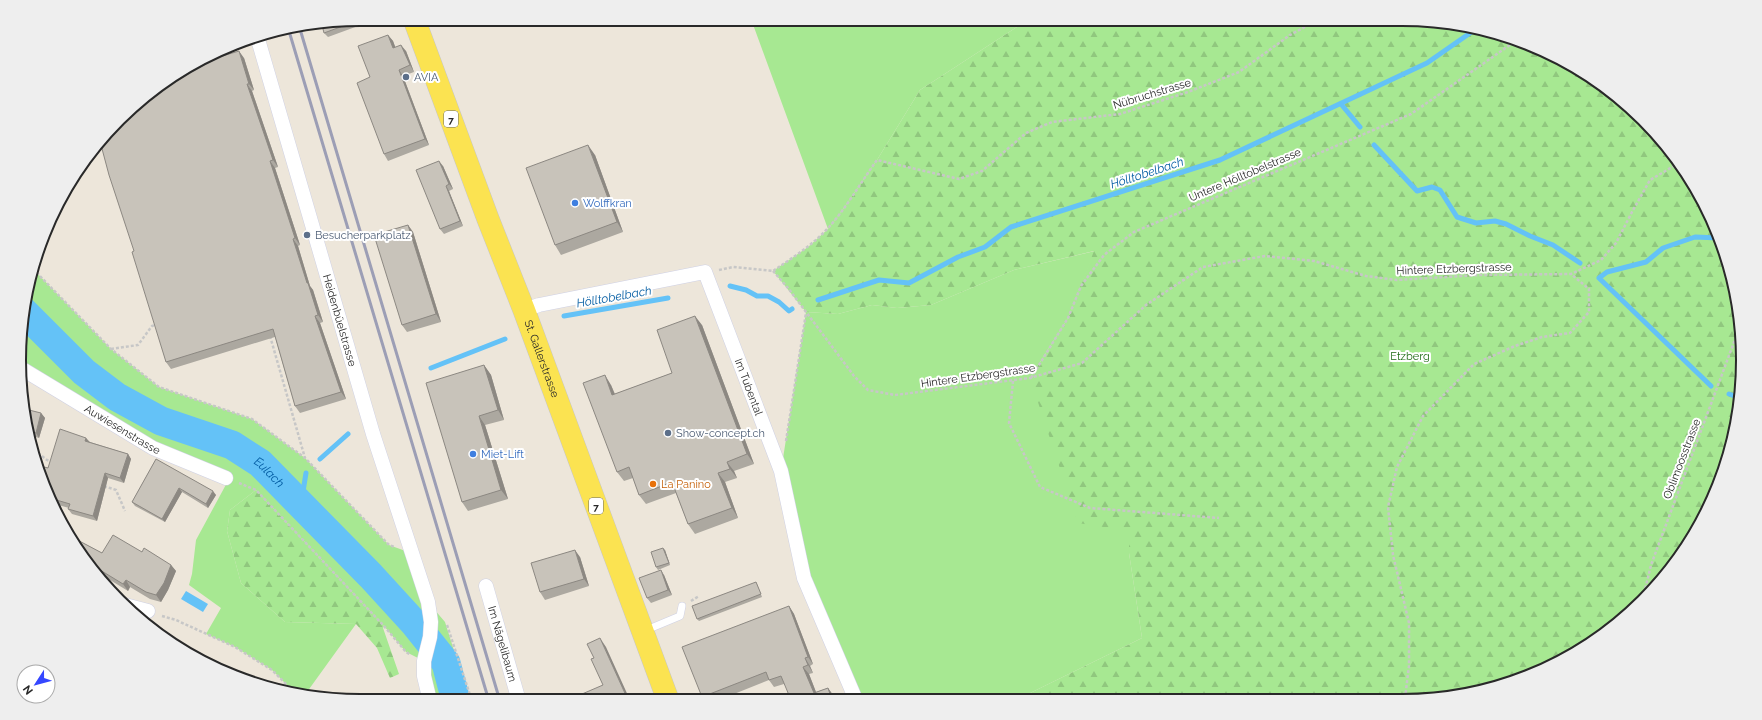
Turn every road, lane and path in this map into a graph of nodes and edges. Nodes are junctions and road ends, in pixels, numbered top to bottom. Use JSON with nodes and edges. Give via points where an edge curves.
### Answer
{"nodes":[{"id":1,"x":417,"y":26,"type":"edge"},
{"id":2,"x":1307,"y":26,"type":"edge"},
{"id":3,"x":259,"y":42,"type":"edge"},
{"id":4,"x":1511,"y":45,"type":"edge"},
{"id":5,"x":1674,"y":166,"type":"edge"},
{"id":6,"x":773,"y":271,"type":"junction"},
{"id":7,"x":705,"y":272,"type":"junction"},
{"id":8,"x":37,"y":273,"type":"edge"},
{"id":9,"x":1571,"y":274,"type":"junction"},
{"id":10,"x":524,"y":310,"type":"junction"},
{"id":11,"x":806,"y":312,"type":"junction"},
{"id":12,"x":159,"y":324,"type":"edge"},
{"id":13,"x":269,"y":330,"type":"edge"},
{"id":14,"x":1735,"y":339,"type":"edge"},
{"id":15,"x":111,"y":349,"type":"junction"},
{"id":16,"x":27,"y":372,"type":"edge"},
{"id":17,"x":1030,"y":378,"type":"junction"},
{"id":18,"x":1013,"y":380,"type":"junction"},
{"id":19,"x":40,"y":454,"type":"edge"},
{"id":20,"x":305,"y":458,"type":"junction"},
{"id":21,"x":54,"y":463,"type":"edge"},
{"id":22,"x":781,"y":471,"type":"junction"},
{"id":23,"x":226,"y":478,"type":"joint"},
{"id":24,"x":102,"y":486,"type":"edge"},
{"id":25,"x":125,"y":511,"type":"dead end"},
{"id":26,"x":1219,"y":518,"type":"dead end"},
{"id":27,"x":411,"y":553,"type":"junction"},
{"id":28,"x":486,"y":586,"type":"dead end"},
{"id":29,"x":1645,"y":588,"type":"edge"},
{"id":30,"x":428,"y":602,"type":"junction"},
{"id":31,"x":682,"y":606,"type":"dead end"},
{"id":32,"x":137,"y":608,"type":"edge"},
{"id":33,"x":148,"y":611,"type":"joint"},
{"id":34,"x":642,"y":632,"type":"junction"},
{"id":35,"x":424,"y":661,"type":"junction"},
{"id":36,"x":288,"y":686,"type":"edge"},
{"id":37,"x":428,"y":694,"type":"edge"},
{"id":38,"x":470,"y":694,"type":"edge"},
{"id":39,"x":517,"y":694,"type":"edge"},
{"id":40,"x":666,"y":694,"type":"edge"},
{"id":41,"x":853,"y":694,"type":"edge"},
{"id":42,"x":1406,"y":694,"type":"edge"}],
"edges":[{"from":1,"to":10,"type":"main road","name":"St. Gallerstrasse","number":"7"},
{"from":2,"to":6,"type":"path","name":"Nübruchstrasse","via":[[1290,35],[1240,72],[1188,92],[1120,114],[1052,122],[1026,133],[982,171],[959,178],[877,160],[828,228],[808,247]]},
{"from":3,"to":27,"type":"street","name":"Heidenbüelstrasse"},
{"from":4,"to":17,"type":"path","name":"Untere Hölltobelstrasse","via":[[1411,114],[1134,232],[1104,255],[1081,286],[1068,318]]},
{"from":5,"to":9,"type":"path","name":"Hintere Etzbergstrasse","via":[[1650,180],[1616,243],[1601,260]]},
{"from":6,"to":7,"type":"path","via":[[733,267]]},
{"from":6,"to":11,"type":"path","name":"Hintere Etzbergstrasse"},
{"from":7,"to":10,"type":"street"},
{"from":7,"to":22,"type":"street","name":"Im Tubental"},
{"from":8,"to":15,"type":"path"},
{"from":9,"to":17,"type":"path","name":"Hintere Etzbergstrasse","via":[[1480,275],[1396,280],[1366,276],[1314,261],[1265,256],[1203,267],[1146,305],[1082,364]]},
{"from":9,"to":42,"type":"path","via":[[1589,289],[1589,312],[1575,328],[1570,333],[1515,346],[1474,364],[1423,416],[1397,467],[1388,507],[1393,555],[1409,623],[1409,666]]},
{"from":10,"to":34,"type":"main road","name":"St. Gallerstrasse","number":"7"},
{"from":11,"to":18,"type":"path","name":"Hintere Etzbergstrasse","via":[[854,376],[868,390],[895,395]]},
{"from":11,"to":22,"type":"path"},
{"from":12,"to":15,"type":"path","via":[[152,326],[138,345]]},
{"from":13,"to":20,"type":"path"},
{"from":14,"to":29,"type":"path","name":"Oblimoosstrasse","via":[[1651,565]]},
{"from":15,"to":20,"type":"path","via":[[159,387],[252,419]]},
{"from":16,"to":23,"type":"street","name":"Auwiesenstrasse","via":[[153,448]]},
{"from":17,"to":18,"type":"path","name":"Hintere Etzbergstrasse"},
{"from":18,"to":26,"type":"path","via":[[1009,423],[1040,487],[1090,508]]},
{"from":19,"to":21,"type":"path"},
{"from":20,"to":27,"type":"path","via":[[389,545]]},
{"from":22,"to":41,"type":"street","name":"Im Tubental","via":[[804,578]]},
{"from":23,"to":35,"type":"path","via":[[256,490],[406,652]]},
{"from":24,"to":25,"type":"path","via":[[116,490]]},
{"from":27,"to":30,"type":"street","name":"Heidenbüelstrasse"},
{"from":28,"to":39,"type":"street","name":"Im Nägelibaum"},
{"from":30,"to":35,"type":"street","name":"Heidenbüelstrasse","via":[[430,637]]},
{"from":30,"to":38,"type":"path","via":[[445,622]]},
{"from":31,"to":34,"type":"lane","via":[[680,616]]},
{"from":32,"to":33,"type":"street"},
{"from":33,"to":36,"type":"path","via":[[176,620],[235,648],[272,670]]},
{"from":34,"to":40,"type":"main road","name":"St. Gallerstrasse","number":"7"},
{"from":35,"to":37,"type":"street","name":"Heidenbüelstrasse"}]}
